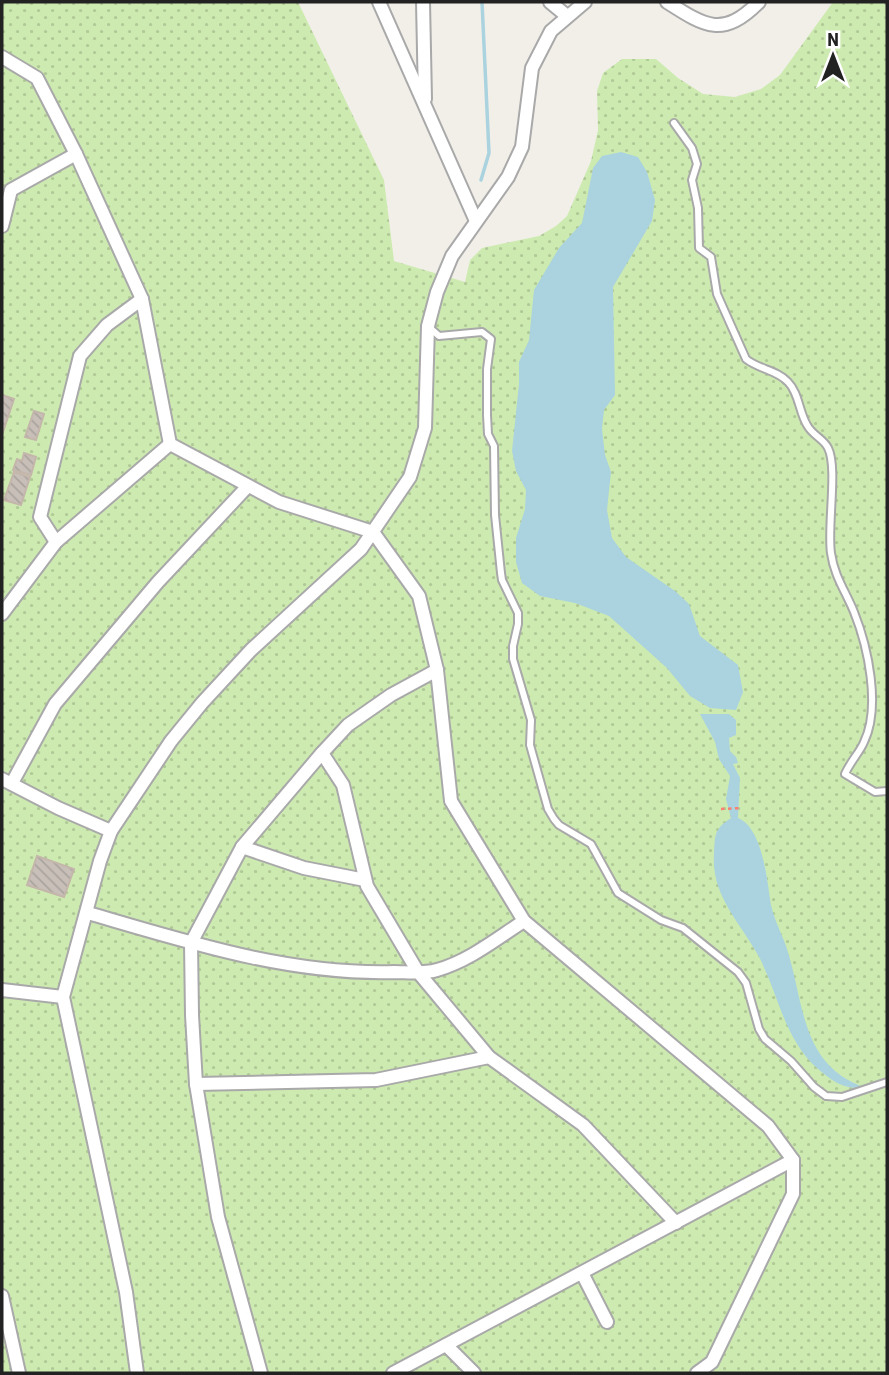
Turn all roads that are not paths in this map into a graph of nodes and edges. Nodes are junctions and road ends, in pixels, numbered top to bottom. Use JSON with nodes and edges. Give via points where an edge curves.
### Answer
{"nodes":[{"id":1,"x":379,"y":2,"type":"edge"},
{"id":2,"x":423,"y":2,"type":"edge"},
{"id":3,"x":550,"y":2,"type":"edge"},
{"id":4,"x":585,"y":2,"type":"edge"},
{"id":5,"x":667,"y":2,"type":"edge"},
{"id":6,"x":759,"y":2,"type":"edge"},
{"id":7,"x":567,"y":16,"type":"junction"},
{"id":8,"x":2,"y":57,"type":"edge"},
{"id":9,"x":425,"y":106,"type":"junction"},
{"id":10,"x":674,"y":122,"type":"dead end"},
{"id":11,"x":76,"y":154,"type":"junction"},
{"id":12,"x":476,"y":221,"type":"junction"},
{"id":13,"x":2,"y":226,"type":"edge"},
{"id":14,"x":142,"y":299,"type":"junction"},
{"id":15,"x":428,"y":326,"type":"junction"},
{"id":16,"x":170,"y":444,"type":"junction"},
{"id":17,"x":248,"y":486,"type":"junction"},
{"id":18,"x":373,"y":532,"type":"junction"},
{"id":19,"x":57,"y":542,"type":"junction"},
{"id":20,"x":2,"y":614,"type":"edge"},
{"id":21,"x":437,"y":670,"type":"junction"},
{"id":22,"x":322,"y":752,"type":"junction"},
{"id":23,"x":7,"y":781,"type":"edge"},
{"id":24,"x":887,"y":791,"type":"edge"},
{"id":25,"x":111,"y":831,"type":"junction"},
{"id":26,"x":243,"y":847,"type":"junction"},
{"id":27,"x":365,"y":880,"type":"junction"},
{"id":28,"x":88,"y":913,"type":"junction"},
{"id":29,"x":524,"y":921,"type":"junction"},
{"id":30,"x":191,"y":943,"type":"junction"},
{"id":31,"x":418,"y":972,"type":"junction"},
{"id":32,"x":2,"y":990,"type":"edge"},
{"id":33,"x":63,"y":996,"type":"junction"},
{"id":34,"x":489,"y":1057,"type":"junction"},
{"id":35,"x":887,"y":1082,"type":"edge"},
{"id":36,"x":196,"y":1084,"type":"junction"},
{"id":37,"x":793,"y":1160,"type":"junction"},
{"id":38,"x":676,"y":1223,"type":"junction"},
{"id":39,"x":582,"y":1273,"type":"junction"},
{"id":40,"x":2,"y":1296,"type":"edge"},
{"id":41,"x":607,"y":1322,"type":"dead end"},
{"id":42,"x":446,"y":1345,"type":"junction"},
{"id":43,"x":19,"y":1373,"type":"edge"},
{"id":44,"x":136,"y":1373,"type":"edge"},
{"id":45,"x":261,"y":1373,"type":"edge"},
{"id":46,"x":393,"y":1373,"type":"edge"},
{"id":47,"x":474,"y":1373,"type":"edge"},
{"id":48,"x":697,"y":1373,"type":"edge"}],
"edges":[{"from":1,"to":9,"type":"street"},
{"from":2,"to":9,"type":"street"},
{"from":3,"to":7,"type":"street"},
{"from":4,"to":7,"type":"street"},
{"from":5,"to":6,"type":"street","via":[[714,26],[731,25]]},
{"from":7,"to":12,"type":"street","via":[[551,31],[532,68],[522,146],[508,177]]},
{"from":8,"to":11,"type":"street","via":[[37,78]]},
{"from":9,"to":12,"type":"street"},
{"from":10,"to":24,"type":"lane","via":[[698,164],[692,180],[699,248],[711,257],[717,294],[746,359],[787,380],[808,428],[827,444],[833,457],[830,552],[834,572],[855,612],[873,681],[864,743],[845,774],[874,792]]},
{"from":11,"to":13,"type":"street","via":[[11,190]]},
{"from":11,"to":14,"type":"street"},
{"from":12,"to":15,"type":"street","via":[[452,256]]},
{"from":14,"to":16,"type":"street"},
{"from":14,"to":19,"type":"street","via":[[107,325],[80,356],[40,517]]},
{"from":15,"to":18,"type":"street","via":[[425,428],[410,477]]},
{"from":15,"to":35,"type":"lane","via":[[439,336],[482,332],[491,339],[486,415],[494,446],[501,573],[518,613],[513,659],[531,720],[530,746],[548,809],[559,825],[591,844],[618,893],[661,920],[684,928],[738,972],[765,1039],[814,1087],[826,1096],[842,1097]]},
{"from":16,"to":17,"type":"street"},
{"from":16,"to":19,"type":"street"},
{"from":17,"to":18,"type":"street","via":[[279,502]]},
{"from":17,"to":23,"type":"street","via":[[158,582],[55,704]]},
{"from":18,"to":21,"type":"street","via":[[419,596]]},
{"from":18,"to":25,"type":"street","via":[[202,703]]},
{"from":19,"to":20,"type":"street"},
{"from":21,"to":22,"type":"street","via":[[348,725]]},
{"from":21,"to":29,"type":"street","via":[[451,801]]},
{"from":22,"to":26,"type":"street"},
{"from":22,"to":27,"type":"street","via":[[343,785]]},
{"from":23,"to":25,"type":"street"},
{"from":25,"to":28,"type":"street"},
{"from":26,"to":27,"type":"street","via":[[304,869]]},
{"from":26,"to":30,"type":"street"},
{"from":27,"to":31,"type":"street"},
{"from":28,"to":30,"type":"street"},
{"from":28,"to":33,"type":"street"},
{"from":29,"to":31,"type":"street","via":[[472,955],[434,971]]},
{"from":29,"to":37,"type":"street","via":[[768,1126]]},
{"from":30,"to":31,"type":"street","via":[[313,969]]},
{"from":30,"to":36,"type":"street"},
{"from":31,"to":34,"type":"street"},
{"from":32,"to":33,"type":"street"},
{"from":33,"to":44,"type":"street","via":[[126,1292]]},
{"from":34,"to":36,"type":"street","via":[[376,1080]]},
{"from":34,"to":38,"type":"street","via":[[583,1125]]},
{"from":36,"to":45,"type":"street","via":[[218,1217]]},
{"from":37,"to":38,"type":"street"},
{"from":37,"to":48,"type":"street","via":[[793,1195],[712,1363]]},
{"from":38,"to":39,"type":"street"},
{"from":39,"to":41,"type":"street"},
{"from":39,"to":42,"type":"street"},
{"from":40,"to":43,"type":"street"},
{"from":42,"to":46,"type":"street"},
{"from":42,"to":47,"type":"street"}]}
